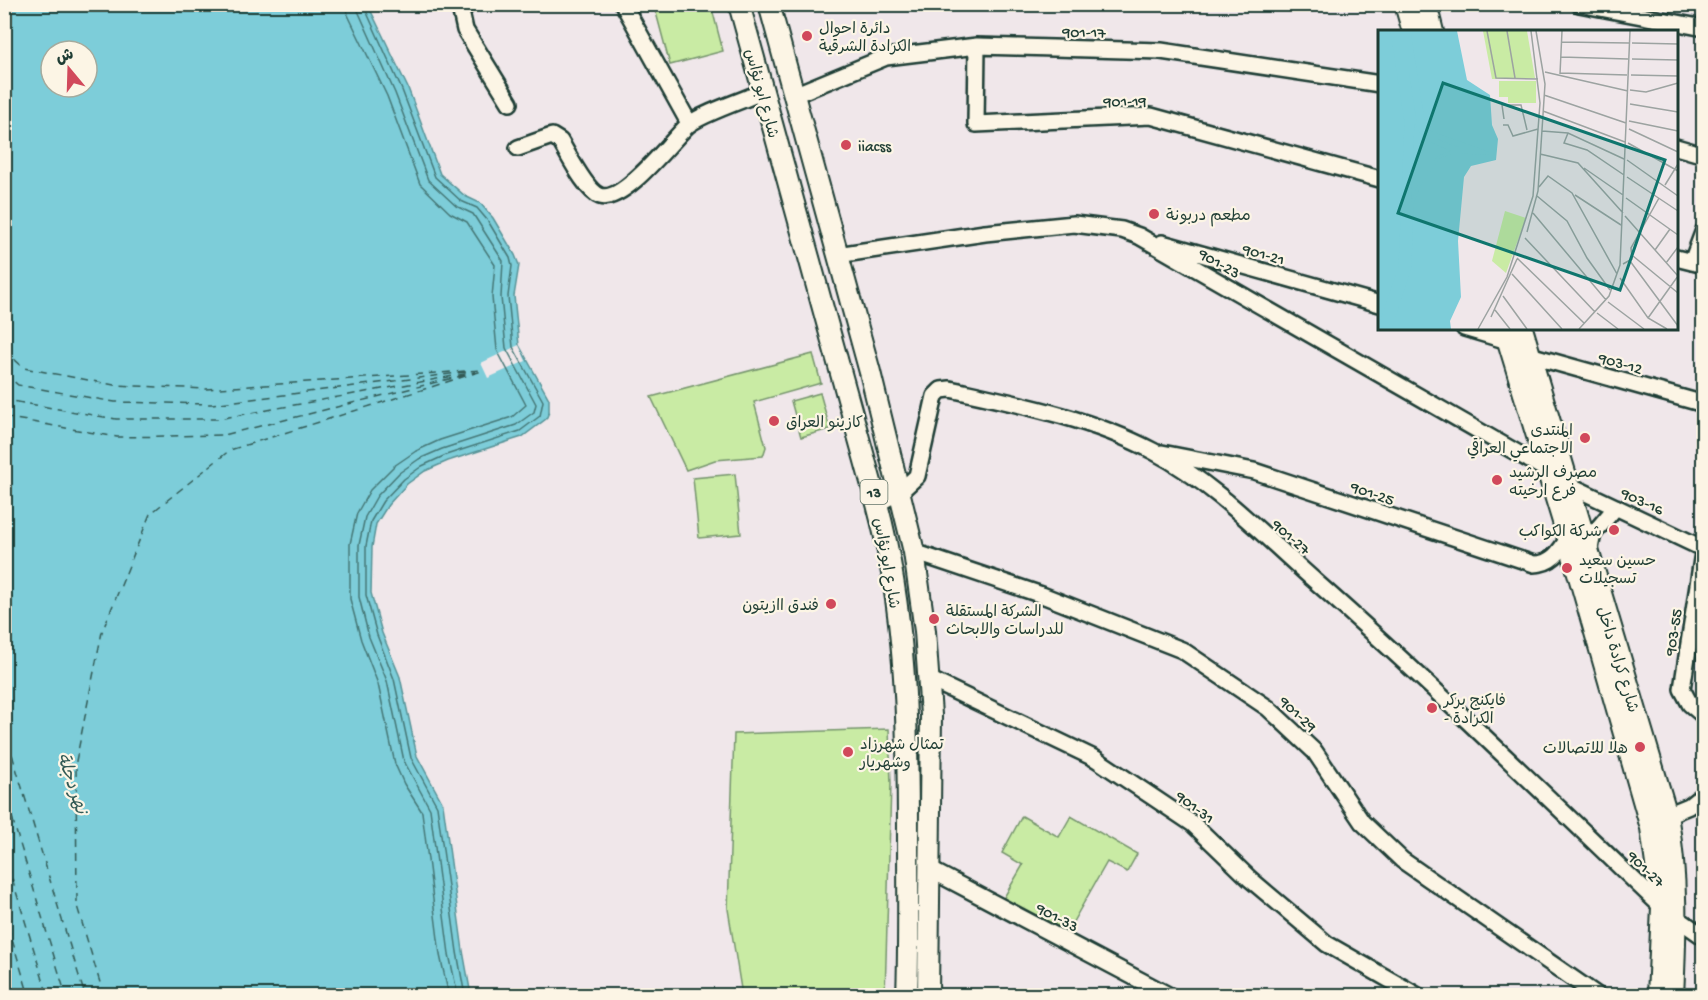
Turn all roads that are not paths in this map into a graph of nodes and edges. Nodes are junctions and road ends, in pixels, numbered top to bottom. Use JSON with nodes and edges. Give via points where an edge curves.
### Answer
{"nodes":[{"id":1,"x":468,"y":4,"type":"edge"},
{"id":2,"x":623,"y":4,"type":"edge"},
{"id":3,"x":740,"y":4,"type":"edge"},
{"id":4,"x":770,"y":4,"type":"edge"},
{"id":5,"x":1405,"y":4,"type":"edge"},
{"id":6,"x":1426,"y":4,"type":"edge"},
{"id":7,"x":1579,"y":4,"type":"edge"},
{"id":8,"x":1704,"y":28,"type":"edge"},
{"id":9,"x":1412,"y":30,"type":"edge"},
{"id":10,"x":1432,"y":30,"type":"edge"},
{"id":11,"x":977,"y":46,"type":"junction"},
{"id":12,"x":1378,"y":84,"type":"edge"},
{"id":13,"x":762,"y":92,"type":"junction"},
{"id":14,"x":794,"y":95,"type":"junction"},
{"id":15,"x":510,"y":103,"type":"dead end"},
{"id":16,"x":689,"y":123,"type":"junction"},
{"id":17,"x":1678,"y":147,"type":"edge"},
{"id":18,"x":518,"y":148,"type":"dead end"},
{"id":19,"x":1704,"y":155,"type":"edge"},
{"id":20,"x":1378,"y":178,"type":"edge"},
{"id":21,"x":1704,"y":230,"type":"edge"},
{"id":22,"x":1139,"y":236,"type":"junction"},
{"id":23,"x":837,"y":255,"type":"junction"},
{"id":24,"x":1691,"y":262,"type":"edge"},
{"id":25,"x":1378,"y":303,"type":"edge"},
{"id":26,"x":1483,"y":330,"type":"edge"},
{"id":27,"x":1511,"y":333,"type":"edge"},
{"id":28,"x":1529,"y":354,"type":"junction"},
{"id":29,"x":1704,"y":404,"type":"edge"},
{"id":30,"x":1153,"y":451,"type":"junction"},
{"id":31,"x":1547,"y":470,"type":"junction"},
{"id":32,"x":1567,"y":484,"type":"junction"},
{"id":33,"x":901,"y":491,"type":"junction"},
{"id":34,"x":877,"y":504,"type":"junction"},
{"id":35,"x":1616,"y":507,"type":"junction"},
{"id":36,"x":1568,"y":538,"type":"junction"},
{"id":37,"x":1703,"y":548,"type":"edge"},
{"id":38,"x":914,"y":552,"type":"junction"},
{"id":39,"x":1588,"y":556,"type":"junction"},
{"id":40,"x":929,"y":680,"type":"junction"},
{"id":41,"x":1704,"y":716,"type":"edge"},
{"id":42,"x":1704,"y":794,"type":"edge"},
{"id":43,"x":1667,"y":815,"type":"junction"},
{"id":44,"x":929,"y":869,"type":"junction"},
{"id":45,"x":1669,"y":912,"type":"junction"},
{"id":46,"x":1704,"y":937,"type":"edge"},
{"id":47,"x":907,"y":996,"type":"edge"},
{"id":48,"x":928,"y":996,"type":"edge"},
{"id":49,"x":1170,"y":996,"type":"edge"},
{"id":50,"x":1418,"y":996,"type":"edge"},
{"id":51,"x":1598,"y":996,"type":"edge"},
{"id":52,"x":1658,"y":996,"type":"edge"},
{"id":53,"x":1673,"y":996,"type":"edge"}],
"edges":[{"from":1,"to":15,"type":"street","via":[[461,12],[465,30]]},
{"from":2,"to":16,"type":"street"},
{"from":3,"to":13,"type":"main road","name":"شارع ابو نؤاس","number":"13"},
{"from":4,"to":14,"type":"main road","name":"شارع ابو نؤاس","number":"13"},
{"from":5,"to":9,"type":"main road"},
{"from":6,"to":10,"type":"main road"},
{"from":7,"to":8,"type":"street"},
{"from":11,"to":12,"type":"street","name":"901-17","via":[[1161,51]]},
{"from":11,"to":14,"type":"street","name":"901-17","via":[[886,57]]},
{"from":11,"to":20,"type":"street","name":"901-19","via":[[976,124],[1151,116]]},
{"from":13,"to":16,"type":"street"},
{"from":13,"to":34,"type":"main road","name":"شارع ابو نؤاس","number":"13"},
{"from":14,"to":23,"type":"main road","name":"شارع ابو نؤاس","number":"13"},
{"from":16,"to":18,"type":"street","via":[[625,189],[606,197],[589,187],[560,141],[552,136]]},
{"from":17,"to":19,"type":"street"},
{"from":21,"to":24,"type":"street"},
{"from":22,"to":23,"type":"street","name":"901-23","via":[[1074,224]]},
{"from":22,"to":25,"type":"street","name":"901-21"},
{"from":22,"to":31,"type":"street","name":"901-23"},
{"from":23,"to":33,"type":"main road","name":"شارع ابو نؤاس","number":"13"},
{"from":26,"to":27,"type":"street"},
{"from":27,"to":28,"type":"main road","name":"شارع كرادة داخل"},
{"from":27,"to":31,"type":"main road","name":"شارع كرادة داخل"},
{"from":28,"to":29,"type":"street","name":"903-12"},
{"from":28,"to":32,"type":"main road","name":"شارع كرادة داخل"},
{"from":30,"to":33,"type":"street","name":"901-27","via":[[1096,427],[1037,409],[941,390],[935,396],[917,476]]},
{"from":30,"to":36,"type":"street","name":"901-25","via":[[1254,471],[1534,564],[1556,556]]},
{"from":30,"to":45,"type":"street","name":"901-27","via":[[1203,482],[1397,653]]},
{"from":31,"to":36,"type":"main road","name":"شارع كرادة داخل"},
{"from":32,"to":35,"type":"street","name":"903-16"},
{"from":32,"to":39,"type":"main road","name":"شارع كرادة داخل"},
{"from":33,"to":34,"type":"street","name":"901-27"},
{"from":33,"to":38,"type":"main road","name":"شارع ابو نؤاس","number":"13"},
{"from":34,"to":47,"type":"main road","name":"شارع ابو نؤاس","number":"13","via":[[894,582],[904,678],[908,758]]},
{"from":35,"to":37,"type":"street","name":"903-16"},
{"from":35,"to":39,"type":"street","via":[[1593,534]]},
{"from":36,"to":45,"type":"main road","name":"شارع كرادة داخل","via":[[1651,828]]},
{"from":37,"to":41,"type":"street","name":"903-55","via":[[1682,689],[1690,704]]},
{"from":38,"to":40,"type":"main road","name":"شارع ابو نؤاس","number":"13"},
{"from":38,"to":51,"type":"street","name":"901-29","via":[[1042,595],[1182,650],[1268,708],[1307,745],[1362,822],[1402,860]]},
{"from":39,"to":43,"type":"main road","name":"شارع كرادة داخل"},
{"from":40,"to":44,"type":"main road","name":"شارع ابو نؤاس","number":"13"},
{"from":40,"to":50,"type":"street","name":"901-31","via":[[1096,759],[1193,824],[1250,879],[1328,944]]},
{"from":42,"to":43,"type":"street","via":[[1689,806]]},
{"from":43,"to":45,"type":"main road","name":"شارع كرادة داخل","via":[[1675,869]]},
{"from":44,"to":48,"type":"main road","name":"شارع ابو نؤاس","number":"13"},
{"from":44,"to":49,"type":"street","name":"901-33"},
{"from":45,"to":46,"type":"street","name":"901-27"},
{"from":45,"to":52,"type":"main road","name":"شارع كرادة داخل"},
{"from":45,"to":53,"type":"main road","name":"شارع كرادة داخل"}]}
